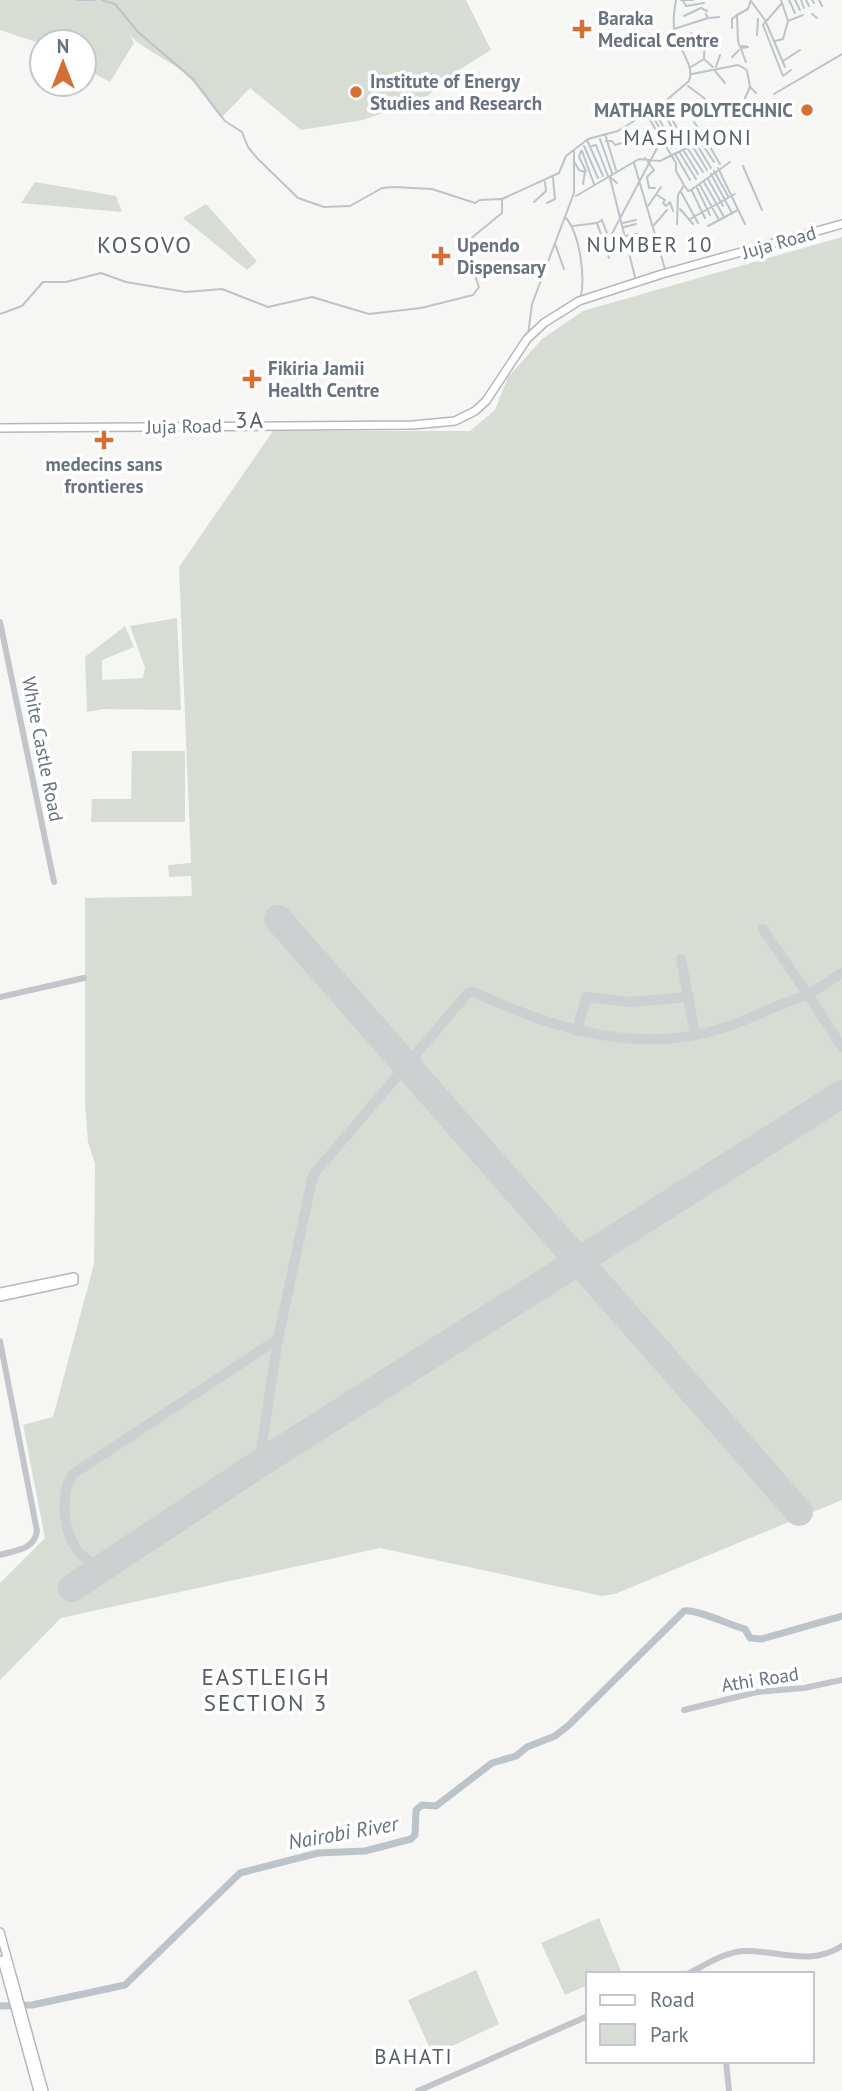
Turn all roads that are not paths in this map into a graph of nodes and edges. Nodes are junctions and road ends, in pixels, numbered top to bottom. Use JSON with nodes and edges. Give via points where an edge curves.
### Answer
{"nodes":[{"id":1,"x":842,"y":224,"type":"edge"},
{"id":2,"x":0,"y":428,"type":"edge"},
{"id":3,"x":0,"y":622,"type":"edge"},
{"id":4,"x":54,"y":882,"type":"dead end"},
{"id":5,"x":84,"y":978,"type":"dead end"},
{"id":6,"x":0,"y":997,"type":"edge"},
{"id":7,"x":0,"y":1294,"type":"edge"},
{"id":8,"x":0,"y":1341,"type":"edge"},
{"id":9,"x":0,"y":1555,"type":"edge"},
{"id":10,"x":842,"y":1680,"type":"edge"},
{"id":11,"x":684,"y":1710,"type":"dead end"},
{"id":12,"x":0,"y":1932,"type":"edge"},
{"id":13,"x":842,"y":1946,"type":"edge"},
{"id":14,"x":0,"y":1952,"type":"edge"},
{"id":15,"x":699,"y":1971,"type":"edge"},
{"id":16,"x":15,"y":1997,"type":"junction"},
{"id":17,"x":18,"y":2010,"type":"junction"},
{"id":18,"x":586,"y":2018,"type":"edge"},
{"id":19,"x":726,"y":2063,"type":"edge"},
{"id":20,"x":38,"y":2091,"type":"edge"},
{"id":21,"x":44,"y":2091,"type":"edge"},
{"id":22,"x":418,"y":2091,"type":"edge"},
{"id":23,"x":729,"y":2091,"type":"edge"}],
"edges":[{"from":1,"to":2,"type":"main road","name":"Juja Road","via":[[579,301],[537,329],[479,408],[451,422]]},
{"from":3,"to":4,"type":"street","name":"White Castle Road"},
{"from":5,"to":6,"type":"street"},
{"from":7,"to":7,"type":"main road","via":[[74,1278],[74,1281]]},
{"from":8,"to":9,"type":"street","via":[[37,1531],[28,1547]]},
{"from":10,"to":11,"type":"street","name":"Athi Road","via":[[757,1692]]},
{"from":12,"to":16,"type":"main road"},
{"from":13,"to":15,"type":"street","via":[[821,1955],[799,1957],[743,1951]]},
{"from":14,"to":16,"type":"main road"},
{"from":16,"to":17,"type":"main road"},
{"from":17,"to":20,"type":"main road"},
{"from":17,"to":21,"type":"main road"},
{"from":18,"to":22,"type":"street"},
{"from":19,"to":23,"type":"street"}]}
